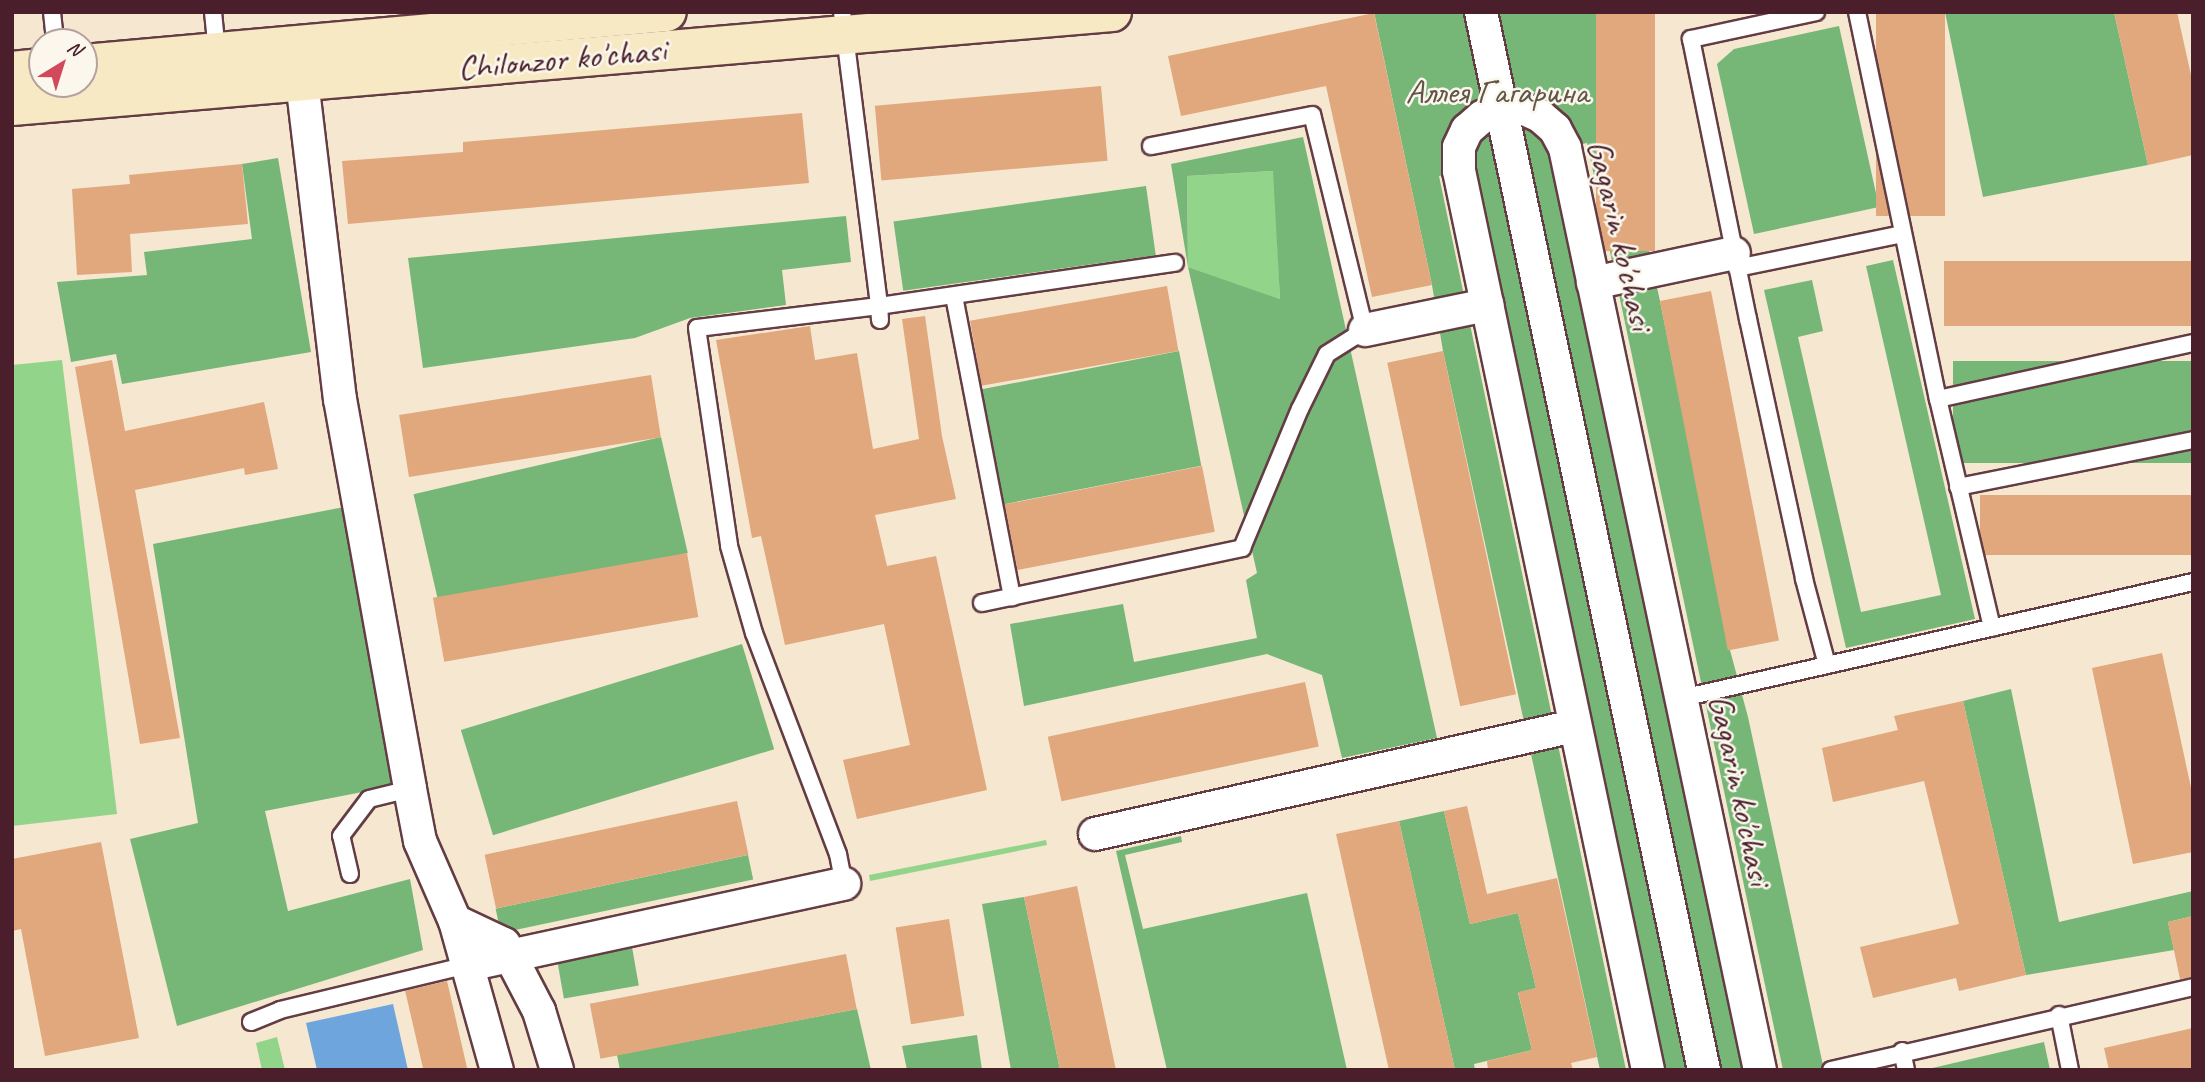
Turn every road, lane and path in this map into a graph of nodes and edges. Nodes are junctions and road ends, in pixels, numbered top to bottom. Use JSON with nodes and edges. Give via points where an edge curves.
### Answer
{"nodes":[{"id":1,"x":213,"y":12,"type":"edge"},
{"id":2,"x":667,"y":12,"type":"edge"},
{"id":3,"x":1112,"y":12,"type":"edge"},
{"id":4,"x":1481,"y":12,"type":"edge"},
{"id":5,"x":1816,"y":12,"type":"edge"},
{"id":6,"x":1857,"y":12,"type":"edge"},
{"id":7,"x":843,"y":24,"type":"edge"},
{"id":8,"x":218,"y":52,"type":"junction"},
{"id":9,"x":98,"y":63,"type":"edge"},
{"id":10,"x":300,"y":63,"type":"junction"},
{"id":11,"x":12,"y":106,"type":"edge"},
{"id":12,"x":1501,"y":109,"type":"junction"},
{"id":13,"x":1151,"y":146,"type":"dead end"},
{"id":14,"x":1903,"y":234,"type":"junction"},
{"id":15,"x":1735,"y":261,"type":"junction"},
{"id":16,"x":1175,"y":263,"type":"dead end"},
{"id":17,"x":1593,"y":282,"type":"junction"},
{"id":18,"x":954,"y":296,"type":"junction"},
{"id":19,"x":1487,"y":304,"type":"junction"},
{"id":20,"x":880,"y":313,"type":"junction"},
{"id":21,"x":1365,"y":330,"type":"junction"},
{"id":22,"x":2193,"y":343,"type":"edge"},
{"id":23,"x":1938,"y":399,"type":"junction"},
{"id":24,"x":2193,"y":440,"type":"edge"},
{"id":25,"x":1958,"y":487,"type":"junction"},
{"id":26,"x":2193,"y":582,"type":"edge"},
{"id":27,"x":1012,"y":597,"type":"junction"},
{"id":28,"x":982,"y":603,"type":"dead end"},
{"id":29,"x":1992,"y":628,"type":"junction"},
{"id":30,"x":1828,"y":665,"type":"junction"},
{"id":31,"x":1682,"y":698,"type":"junction"},
{"id":32,"x":1575,"y":726,"type":"junction"},
{"id":33,"x":410,"y":789,"type":"junction"},
{"id":34,"x":1095,"y":834,"type":"dead end"},
{"id":35,"x":350,"y":874,"type":"dead end"},
{"id":36,"x":844,"y":884,"type":"joint"},
{"id":37,"x":455,"y":921,"type":"junction"},
{"id":38,"x":510,"y":958,"type":"junction"},
{"id":39,"x":468,"y":965,"type":"junction"},
{"id":40,"x":2193,"y":987,"type":"edge"},
{"id":41,"x":2059,"y":1015,"type":"junction"},
{"id":42,"x":251,"y":1023,"type":"dead end"},
{"id":43,"x":1902,"y":1051,"type":"junction"},
{"id":44,"x":497,"y":1070,"type":"edge"},
{"id":45,"x":557,"y":1070,"type":"edge"},
{"id":46,"x":1648,"y":1070,"type":"edge"},
{"id":47,"x":1704,"y":1070,"type":"edge"},
{"id":48,"x":1760,"y":1070,"type":"edge"},
{"id":49,"x":1830,"y":1070,"type":"edge"},
{"id":50,"x":1906,"y":1070,"type":"edge"},
{"id":51,"x":2070,"y":1070,"type":"edge"}],
"edges":[{"from":1,"to":8,"type":"lane"},
{"from":2,"to":10,"type":"main road","name":"Chilonzor ko'chasi"},
{"from":3,"to":7,"type":"main road","name":"Chilonzor ko'chasi"},
{"from":4,"to":12,"type":"street"},
{"from":5,"to":15,"type":"lane","via":[[1691,39]]},
{"from":6,"to":14,"type":"lane"},
{"from":7,"to":10,"type":"main road","name":"Chilonzor ko'chasi"},
{"from":7,"to":20,"type":"lane"},
{"from":8,"to":9,"type":"main road","name":"Chilonzor ko'chasi"},
{"from":8,"to":10,"type":"main road","name":"Chilonzor ko'chasi"},
{"from":10,"to":11,"type":"main road","name":"Chilonzor ko'chasi"},
{"from":10,"to":33,"type":"street","via":[[340,399]]},
{"from":12,"to":17,"type":"street","name":"Gagarin ko'chasi","via":[[1531,111],[1548,121],[1560,138]]},
{"from":12,"to":19,"type":"street","via":[[1467,130],[1458,159]]},
{"from":12,"to":47,"type":"street"},
{"from":13,"to":21,"type":"lane","via":[[1312,115]]},
{"from":14,"to":15,"type":"lane"},
{"from":14,"to":23,"type":"lane"},
{"from":15,"to":17,"type":"street"},
{"from":15,"to":30,"type":"lane","via":[[1804,579]]},
{"from":16,"to":18,"type":"lane"},
{"from":17,"to":31,"type":"street","name":"Gagarin ko'chasi"},
{"from":18,"to":20,"type":"lane"},
{"from":18,"to":27,"type":"lane"},
{"from":19,"to":21,"type":"street"},
{"from":19,"to":32,"type":"street"},
{"from":20,"to":36,"type":"lane","via":[[697,328],[729,546],[754,633],[838,854]]},
{"from":21,"to":27,"type":"lane","via":[[1327,354],[1242,548]]},
{"from":22,"to":23,"type":"lane"},
{"from":23,"to":25,"type":"lane"},
{"from":24,"to":25,"type":"lane"},
{"from":25,"to":29,"type":"lane"},
{"from":26,"to":29,"type":"lane"},
{"from":27,"to":28,"type":"lane"},
{"from":29,"to":30,"type":"lane"},
{"from":30,"to":31,"type":"lane"},
{"from":31,"to":48,"type":"street","name":"Gagarin ko'chasi"},
{"from":32,"to":34,"type":"street"},
{"from":32,"to":46,"type":"street"},
{"from":33,"to":35,"type":"lane","via":[[369,800],[341,836]]},
{"from":33,"to":37,"type":"street","via":[[420,841]]},
{"from":36,"to":38,"type":"street"},
{"from":37,"to":38,"type":"street","via":[[504,944]]},
{"from":37,"to":39,"type":"street"},
{"from":38,"to":39,"type":"street"},
{"from":38,"to":45,"type":"street","via":[[539,1011]]},
{"from":39,"to":42,"type":"lane","via":[[280,1010]]},
{"from":39,"to":44,"type":"street"},
{"from":40,"to":41,"type":"lane"},
{"from":41,"to":43,"type":"lane"},
{"from":41,"to":51,"type":"lane"},
{"from":43,"to":49,"type":"lane"},
{"from":43,"to":50,"type":"lane"}]}
